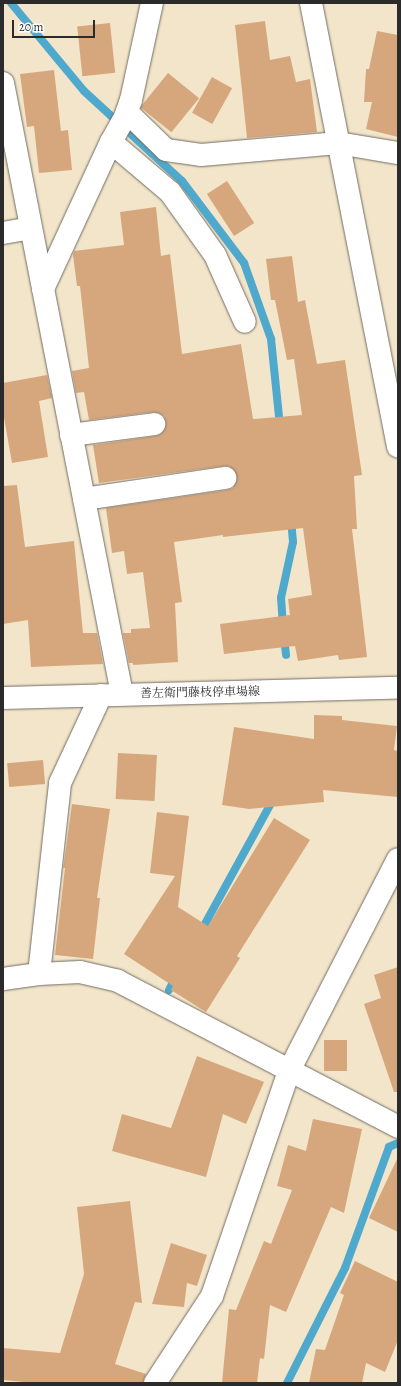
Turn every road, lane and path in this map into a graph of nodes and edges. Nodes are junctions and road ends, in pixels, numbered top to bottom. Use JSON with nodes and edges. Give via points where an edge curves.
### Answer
{"nodes":[{"id":1,"x":152,"y":3,"type":"edge"},
{"id":2,"x":310,"y":3,"type":"edge"},
{"id":3,"x":3,"y":83,"type":"edge"},
{"id":4,"x":120,"y":126,"type":"junction"},
{"id":5,"x":338,"y":143,"type":"junction"},
{"id":6,"x":398,"y":153,"type":"edge"},
{"id":7,"x":31,"y":228,"type":"junction"},
{"id":8,"x":3,"y":233,"type":"edge"},
{"id":9,"x":43,"y":289,"type":"junction"},
{"id":10,"x":245,"y":322,"type":"dead end"},
{"id":11,"x":154,"y":424,"type":"dead end"},
{"id":12,"x":397,"y":434,"type":"edge"},
{"id":13,"x":71,"y":435,"type":"junction"},
{"id":14,"x":225,"y":478,"type":"dead end"},
{"id":15,"x":84,"y":499,"type":"junction"},
{"id":16,"x":398,"y":688,"type":"edge"},
{"id":17,"x":111,"y":694,"type":"junction"},
{"id":18,"x":3,"y":698,"type":"edge"},
{"id":19,"x":398,"y":859,"type":"edge"},
{"id":20,"x":39,"y":974,"type":"junction"},
{"id":21,"x":3,"y":979,"type":"edge"},
{"id":22,"x":289,"y":1071,"type":"junction"},
{"id":23,"x":398,"y":1127,"type":"edge"},
{"id":24,"x":155,"y":1383,"type":"edge"}],
"edges":[{"from":1,"to":4,"type":"street","via":[[131,100]]},
{"from":2,"to":5,"type":"street"},
{"from":3,"to":7,"type":"street"},
{"from":4,"to":5,"type":"street","via":[[166,150],[201,155]]},
{"from":4,"to":9,"type":"street"},
{"from":4,"to":10,"type":"street","via":[[215,255]]},
{"from":5,"to":6,"type":"street"},
{"from":5,"to":12,"type":"street"},
{"from":7,"to":8,"type":"street"},
{"from":7,"to":9,"type":"street"},
{"from":9,"to":13,"type":"street"},
{"from":11,"to":13,"type":"street"},
{"from":13,"to":15,"type":"street"},
{"from":14,"to":15,"type":"street"},
{"from":15,"to":17,"type":"street"},
{"from":16,"to":17,"type":"street","name":"善左衛門藤枝停車場線"},
{"from":17,"to":18,"type":"street","name":"善左衛門藤枝停車場線"},
{"from":17,"to":20,"type":"street","via":[[60,783]]},
{"from":19,"to":22,"type":"street"},
{"from":20,"to":21,"type":"street"},
{"from":20,"to":22,"type":"street","via":[[80,972],[118,982]]},
{"from":22,"to":23,"type":"street"},
{"from":22,"to":24,"type":"street","via":[[212,1296]]}]}
